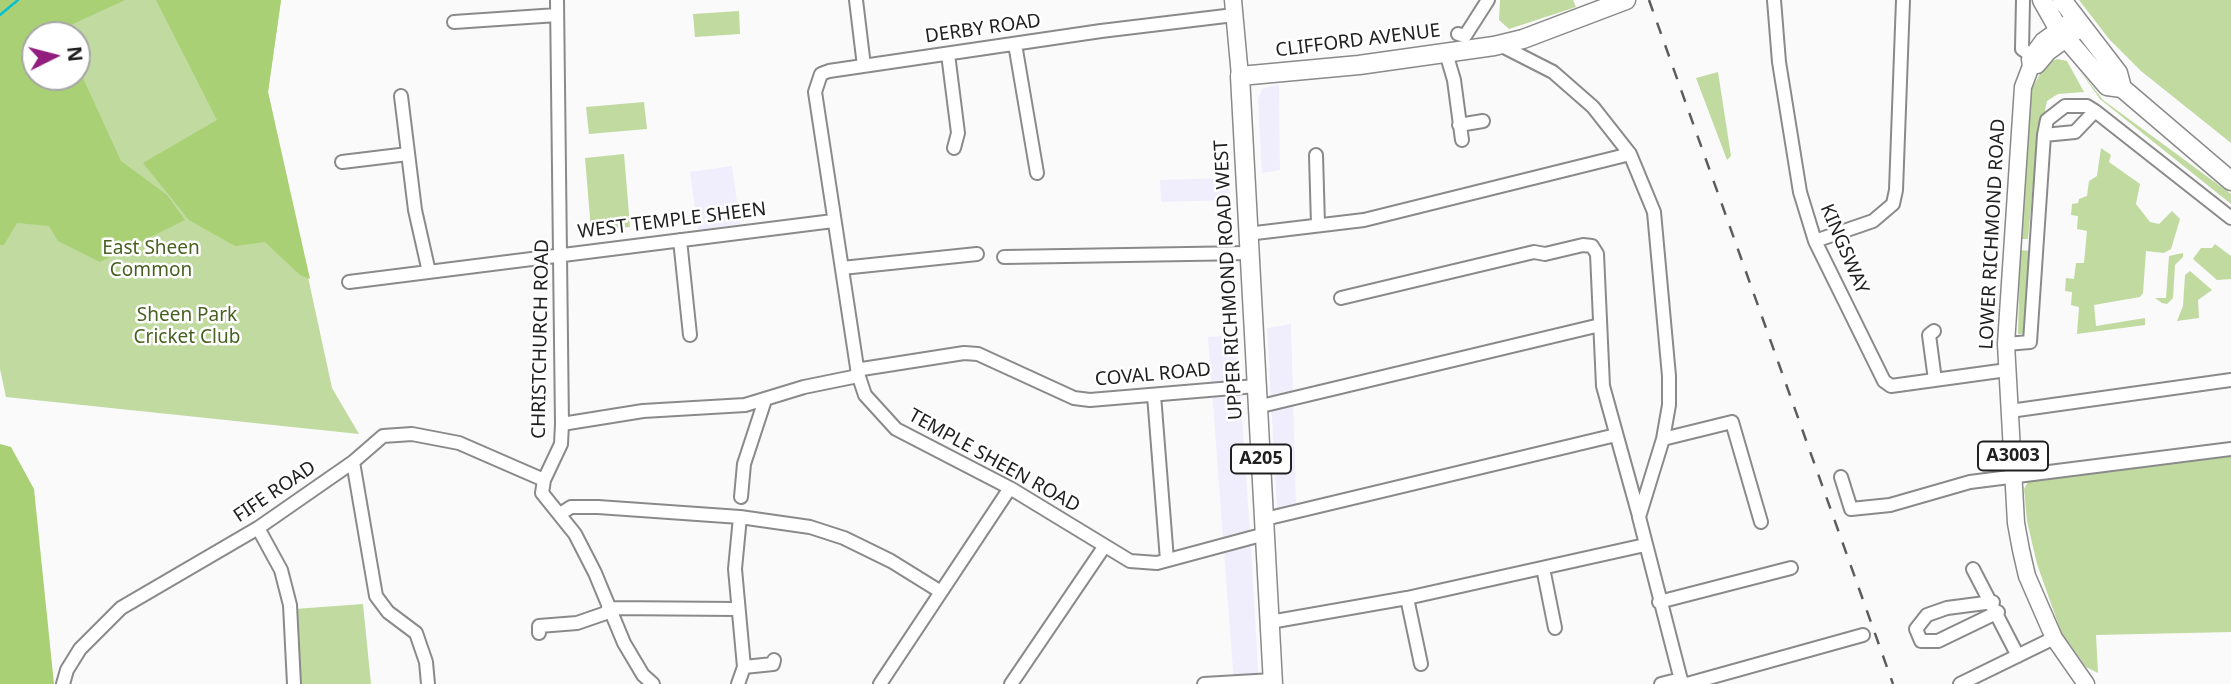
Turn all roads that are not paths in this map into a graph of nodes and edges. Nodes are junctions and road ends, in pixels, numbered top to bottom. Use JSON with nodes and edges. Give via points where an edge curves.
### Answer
{"nodes":[{"id":1,"x":557,"y":0,"type":"edge"},
{"id":2,"x":856,"y":0,"type":"edge"},
{"id":3,"x":1488,"y":0,"type":"edge"},
{"id":4,"x":1625,"y":0,"type":"edge"},
{"id":5,"x":1774,"y":0,"type":"edge"},
{"id":6,"x":1903,"y":0,"type":"edge"},
{"id":7,"x":2023,"y":0,"type":"edge"},
{"id":8,"x":2042,"y":0,"type":"edge"},
{"id":9,"x":2062,"y":0,"type":"edge"},
{"id":10,"x":1234,"y":8,"type":"edge"},
{"id":11,"x":557,"y":15,"type":"junction"},
{"id":12,"x":454,"y":22,"type":"dead end"},
{"id":13,"x":2078,"y":23,"type":"junction"},
{"id":14,"x":1535,"y":32,"type":"junction"},
{"id":15,"x":1458,"y":34,"type":"dead end"},
{"id":16,"x":2062,"y":34,"type":"junction"},
{"id":17,"x":1015,"y":44,"type":"junction"},
{"id":18,"x":1500,"y":45,"type":"junction"},
{"id":19,"x":1480,"y":46,"type":"junction"},
{"id":20,"x":1446,"y":53,"type":"junction"},
{"id":21,"x":948,"y":54,"type":"junction"},
{"id":22,"x":2035,"y":61,"type":"junction"},
{"id":23,"x":864,"y":66,"type":"junction"},
{"id":24,"x":821,"y":74,"type":"joint"},
{"id":25,"x":1240,"y":76,"type":"junction"},
{"id":26,"x":2122,"y":88,"type":"junction"},
{"id":27,"x":401,"y":96,"type":"dead end"},
{"id":28,"x":2095,"y":111,"type":"junction"},
{"id":29,"x":1483,"y":121,"type":"dead end"},
{"id":30,"x":1459,"y":125,"type":"junction"},
{"id":31,"x":2044,"y":135,"type":"junction"},
{"id":32,"x":1462,"y":140,"type":"dead end"},
{"id":33,"x":954,"y":148,"type":"dead end"},
{"id":34,"x":408,"y":154,"type":"junction"},
{"id":35,"x":1630,"y":154,"type":"junction"},
{"id":36,"x":1317,"y":155,"type":"dead end"},
{"id":37,"x":342,"y":162,"type":"dead end"},
{"id":38,"x":1037,"y":173,"type":"dead end"},
{"id":39,"x":2231,"y":181,"type":"edge"},
{"id":40,"x":2231,"y":218,"type":"edge"},
{"id":41,"x":833,"y":221,"type":"junction"},
{"id":42,"x":1318,"y":225,"type":"junction"},
{"id":43,"x":1247,"y":234,"type":"junction"},
{"id":44,"x":680,"y":240,"type":"junction"},
{"id":45,"x":1815,"y":241,"type":"junction"},
{"id":46,"x":2011,"y":245,"type":"junction"},
{"id":47,"x":2036,"y":246,"type":"junction"},
{"id":48,"x":1249,"y":253,"type":"junction"},
{"id":49,"x":977,"y":254,"type":"dead end"},
{"id":50,"x":562,"y":255,"type":"junction"},
{"id":51,"x":1004,"y":257,"type":"dead end"},
{"id":52,"x":842,"y":268,"type":"junction"},
{"id":53,"x":429,"y":272,"type":"junction"},
{"id":54,"x":349,"y":282,"type":"dead end"},
{"id":55,"x":1341,"y":298,"type":"dead end"},
{"id":56,"x":1600,"y":325,"type":"junction"},
{"id":57,"x":1934,"y":331,"type":"dead end"},
{"id":58,"x":690,"y":335,"type":"dead end"},
{"id":59,"x":2006,"y":344,"type":"junction"},
{"id":60,"x":2007,"y":370,"type":"junction"},
{"id":61,"x":858,"y":374,"type":"junction"},
{"id":62,"x":1935,"y":380,"type":"junction"},
{"id":63,"x":2231,"y":380,"type":"edge"},
{"id":64,"x":1256,"y":386,"type":"junction"},
{"id":65,"x":1154,"y":395,"type":"junction"},
{"id":66,"x":765,"y":400,"type":"junction"},
{"id":67,"x":1257,"y":407,"type":"junction"},
{"id":68,"x":2010,"y":411,"type":"junction"},
{"id":69,"x":562,"y":424,"type":"junction"},
{"id":70,"x":1616,"y":435,"type":"junction"},
{"id":71,"x":1663,"y":439,"type":"junction"},
{"id":72,"x":2231,"y":449,"type":"edge"},
{"id":73,"x":353,"y":462,"type":"junction"},
{"id":74,"x":1840,"y":477,"type":"dead end"},
{"id":75,"x":2013,"y":478,"type":"junction"},
{"id":76,"x":544,"y":480,"type":"junction"},
{"id":77,"x":1010,"y":488,"type":"junction"},
{"id":78,"x":741,"y":497,"type":"dead end"},
{"id":79,"x":560,"y":514,"type":"junction"},
{"id":80,"x":740,"y":517,"type":"junction"},
{"id":81,"x":1639,"y":517,"type":"junction"},
{"id":82,"x":1761,"y":522,"type":"dead end"},
{"id":83,"x":1265,"y":526,"type":"junction"},
{"id":84,"x":258,"y":528,"type":"junction"},
{"id":85,"x":1645,"y":545,"type":"junction"},
{"id":86,"x":1104,"y":547,"type":"junction"},
{"id":87,"x":1167,"y":560,"type":"junction"},
{"id":88,"x":1543,"y":568,"type":"junction"},
{"id":89,"x":1791,"y":568,"type":"dead end"},
{"id":90,"x":1973,"y":569,"type":"dead end"},
{"id":91,"x":941,"y":592,"type":"junction"},
{"id":92,"x":1407,"y":598,"type":"junction"},
{"id":93,"x":1659,"y":602,"type":"junction"},
{"id":94,"x":1995,"y":607,"type":"junction"},
{"id":95,"x":737,"y":609,"type":"junction"},
{"id":96,"x":608,"y":610,"type":"junction"},
{"id":97,"x":1270,"y":622,"type":"junction"},
{"id":98,"x":1555,"y":628,"type":"dead end"},
{"id":99,"x":539,"y":633,"type":"dead end"},
{"id":100,"x":1863,"y":635,"type":"dead end"},
{"id":101,"x":2054,"y":638,"type":"junction"},
{"id":102,"x":2018,"y":656,"type":"junction"},
{"id":103,"x":774,"y":660,"type":"dead end"},
{"id":104,"x":1422,"y":664,"type":"dead end"},
{"id":105,"x":744,"y":667,"type":"junction"},
{"id":106,"x":1273,"y":682,"type":"edge"},
{"id":107,"x":1683,"y":682,"type":"edge"},
{"id":108,"x":63,"y":684,"type":"edge"},
{"id":109,"x":293,"y":684,"type":"edge"},
{"id":110,"x":428,"y":684,"type":"edge"},
{"id":111,"x":653,"y":684,"type":"edge"},
{"id":112,"x":738,"y":684,"type":"edge"},
{"id":113,"x":880,"y":684,"type":"edge"},
{"id":114,"x":1011,"y":684,"type":"edge"},
{"id":115,"x":1204,"y":684,"type":"edge"},
{"id":116,"x":1661,"y":684,"type":"edge"},
{"id":117,"x":1960,"y":684,"type":"edge"},
{"id":118,"x":2085,"y":684,"type":"edge"}],
"edges":[{"from":1,"to":11,"type":"street","name":"CHRISTCHURCH ROAD"},
{"from":2,"to":23,"type":"street"},
{"from":3,"to":15,"type":"street","via":[[1465,36]]},
{"from":4,"to":14,"type":"highway","name":"CLIFFORD AVENUE"},
{"from":5,"to":45,"type":"street","name":"KINGSWAY","via":[[1788,128]]},
{"from":6,"to":45,"type":"street","via":[[1893,204],[1873,221]]},
{"from":7,"to":22,"type":"street","via":[[2022,49]]},
{"from":8,"to":16,"type":"highway"},
{"from":9,"to":13,"type":"highway"},
{"from":10,"to":17,"type":"street","name":"DERBY ROAD"},
{"from":10,"to":25,"type":"main road","name":"UPPER RICHMOND ROAD WEST"},
{"from":11,"to":12,"type":"street"},
{"from":11,"to":50,"type":"street","name":"CHRISTCHURCH ROAD"},
{"from":13,"to":16,"type":"main road"},
{"from":13,"to":26,"type":"highway","via":[[2118,73]]},
{"from":14,"to":18,"type":"highway","name":"CLIFFORD AVENUE"},
{"from":14,"to":19,"type":"highway","name":"CLIFFORD AVENUE"},
{"from":16,"to":22,"type":"main road","via":[[2043,41]]},
{"from":16,"to":26,"type":"highway","via":[[2107,86]]},
{"from":17,"to":21,"type":"street","name":"DERBY ROAD"},
{"from":17,"to":38,"type":"street"},
{"from":18,"to":19,"type":"highway","name":"CLIFFORD AVENUE"},
{"from":18,"to":35,"type":"street","via":[[1533,60],[1579,94]]},
{"from":19,"to":20,"type":"highway","name":"CLIFFORD AVENUE"},
{"from":20,"to":25,"type":"highway","name":"CLIFFORD AVENUE"},
{"from":20,"to":30,"type":"street"},
{"from":21,"to":23,"type":"street","name":"DERBY ROAD"},
{"from":21,"to":33,"type":"street","via":[[958,133]]},
{"from":22,"to":46,"type":"main road","name":"LOWER RICHMOND ROAD","number":"A3003","via":[[2023,87]]},
{"from":23,"to":24,"type":"street","name":"DERBY ROAD"},
{"from":24,"to":41,"type":"street","name":"TEMPLE SHEEN ROAD","via":[[815,92]]},
{"from":25,"to":43,"type":"highway","name":"UPPER RICHMOND ROAD WEST","number":"A205"},
{"from":26,"to":39,"type":"highway"},
{"from":27,"to":34,"type":"street"},
{"from":28,"to":31,"type":"street","via":[[2075,132]]},
{"from":28,"to":31,"type":"street","via":[[2087,106],[2065,106],[2047,120]]},
{"from":28,"to":40,"type":"street"},
{"from":29,"to":30,"type":"street"},
{"from":30,"to":32,"type":"street"},
{"from":31,"to":47,"type":"street"},
{"from":34,"to":37,"type":"street"},
{"from":34,"to":53,"type":"street"},
{"from":35,"to":42,"type":"street","via":[[1364,220]]},
{"from":35,"to":71,"type":"street","via":[[1647,192],[1659,243],[1669,376]]},
{"from":36,"to":42,"type":"street"},
{"from":41,"to":44,"type":"street","name":"WEST TEMPLE SHEEN"},
{"from":41,"to":52,"type":"street","name":"TEMPLE SHEEN ROAD"},
{"from":42,"to":43,"type":"street"},
{"from":43,"to":48,"type":"highway","name":"UPPER RICHMOND ROAD WEST","number":"A205"},
{"from":44,"to":50,"type":"street","name":"WEST TEMPLE SHEEN"},
{"from":44,"to":58,"type":"street"},
{"from":45,"to":62,"type":"street","name":"KINGSWAY","via":[[1884,381],[1891,386]]},
{"from":46,"to":47,"type":"street"},
{"from":46,"to":59,"type":"main road","name":"LOWER RICHMOND ROAD","number":"A3003"},
{"from":47,"to":59,"type":"street","via":[[2031,342]]},
{"from":48,"to":51,"type":"street"},
{"from":48,"to":64,"type":"highway","name":"UPPER RICHMOND ROAD WEST","number":"A205"},
{"from":49,"to":52,"type":"street"},
{"from":50,"to":53,"type":"street","name":"WEST TEMPLE SHEEN"},
{"from":50,"to":69,"type":"street","name":"CHRISTCHURCH ROAD"},
{"from":52,"to":61,"type":"street","name":"TEMPLE SHEEN ROAD"},
{"from":53,"to":54,"type":"street","name":"WEST TEMPLE SHEEN"},
{"from":55,"to":56,"type":"street","via":[[1534,252],[1545,254],[1583,245],[1592,246],[1597,254]]},
{"from":56,"to":67,"type":"street"},
{"from":56,"to":70,"type":"street","via":[[1603,386]]},
{"from":57,"to":62,"type":"street","via":[[1929,335]]},
{"from":59,"to":60,"type":"main road","name":"LOWER RICHMOND ROAD","number":"A3003"},
{"from":60,"to":62,"type":"street","name":"KINGSWAY"},
{"from":60,"to":68,"type":"main road","name":"LOWER RICHMOND ROAD","number":"A3003"},
{"from":61,"to":65,"type":"street","name":"COVAL ROAD","via":[[862,369],[964,353],[978,354],[1073,398]]},
{"from":61,"to":66,"type":"street","name":"COVAL ROAD"},
{"from":61,"to":77,"type":"street","name":"TEMPLE SHEEN ROAD","via":[[865,395],[896,429]]},
{"from":63,"to":68,"type":"street"},
{"from":64,"to":65,"type":"street","name":"COVAL ROAD"},
{"from":64,"to":67,"type":"highway","name":"UPPER RICHMOND ROAD WEST","number":"A205"},
{"from":65,"to":87,"type":"street"},
{"from":66,"to":69,"type":"street","name":"COVAL ROAD"},
{"from":66,"to":78,"type":"street","via":[[744,464]]},
{"from":67,"to":83,"type":"highway","name":"UPPER RICHMOND ROAD WEST","number":"A205"},
{"from":68,"to":75,"type":"main road","name":"LOWER RICHMOND ROAD","number":"A3003"},
{"from":69,"to":76,"type":"street","name":"CHRISTCHURCH ROAD","via":[[561,444]]},
{"from":70,"to":81,"type":"street"},
{"from":70,"to":83,"type":"street","name":"TEMPLE SHEEN ROAD"},
{"from":71,"to":81,"type":"street"},
{"from":71,"to":82,"type":"street","via":[[1732,422]]},
{"from":72,"to":75,"type":"street"},
{"from":73,"to":76,"type":"street","name":"FIFE ROAD","via":[[383,436],[412,434],[459,443]]},
{"from":73,"to":84,"type":"street","name":"FIFE ROAD"},
{"from":73,"to":110,"type":"street","via":[[376,596],[388,612],[416,633]]},
{"from":74,"to":75,"type":"street","via":[[1851,509],[1890,505],[1970,482]]},
{"from":75,"to":101,"type":"main road","name":"LOWER RICHMOND ROAD","number":"A3003","via":[[2027,576]]},
{"from":76,"to":79,"type":"street","via":[[542,493]]},
{"from":77,"to":86,"type":"street","name":"TEMPLE SHEEN ROAD"},
{"from":77,"to":91,"type":"street"},
{"from":79,"to":80,"type":"street","via":[[571,507],[598,507]]},
{"from":79,"to":96,"type":"street","via":[[588,559]]},
{"from":80,"to":91,"type":"street","via":[[810,527],[844,538]]},
{"from":80,"to":95,"type":"street"},
{"from":81,"to":85,"type":"street"},
{"from":83,"to":87,"type":"street","name":"TEMPLE SHEEN ROAD"},
{"from":83,"to":97,"type":"highway","name":"UPPER RICHMOND ROAD WEST","number":"A205"},
{"from":84,"to":108,"type":"street","name":"FIFE ROAD","via":[[121,608],[80,649]]},
{"from":84,"to":109,"type":"street","via":[[281,570],[290,605]]},
{"from":85,"to":88,"type":"street"},
{"from":85,"to":93,"type":"street"},
{"from":86,"to":87,"type":"street","name":"TEMPLE SHEEN ROAD","via":[[1140,563]]},
{"from":86,"to":114,"type":"street"},
{"from":88,"to":92,"type":"street"},
{"from":88,"to":98,"type":"street"},
{"from":89,"to":93,"type":"street"},
{"from":90,"to":94,"type":"street"},
{"from":91,"to":113,"type":"street"},
{"from":92,"to":97,"type":"street"},
{"from":92,"to":104,"type":"street"},
{"from":93,"to":107,"type":"street"},
{"from":94,"to":94,"type":"street","via":[[1938,641],[1921,641],[1916,629],[1927,615],[1947,608]]},
{"from":94,"to":102,"type":"street"},
{"from":95,"to":96,"type":"street"},
{"from":95,"to":105,"type":"street"},
{"from":96,"to":99,"type":"street","via":[[577,623],[539,626]]},
{"from":96,"to":111,"type":"street","via":[[634,662]]},
{"from":97,"to":106,"type":"highway","name":"UPPER RICHMOND ROAD WEST","number":"A205"},
{"from":100,"to":107,"type":"street"},
{"from":101,"to":102,"type":"street"},
{"from":101,"to":118,"type":"main road","name":"LOWER RICHMOND ROAD","number":"A3003"},
{"from":102,"to":117,"type":"street"},
{"from":103,"to":105,"type":"street","via":[[773,664]]},
{"from":105,"to":112,"type":"street"},
{"from":106,"to":115,"type":"street"},
{"from":107,"to":116,"type":"street"}]}
